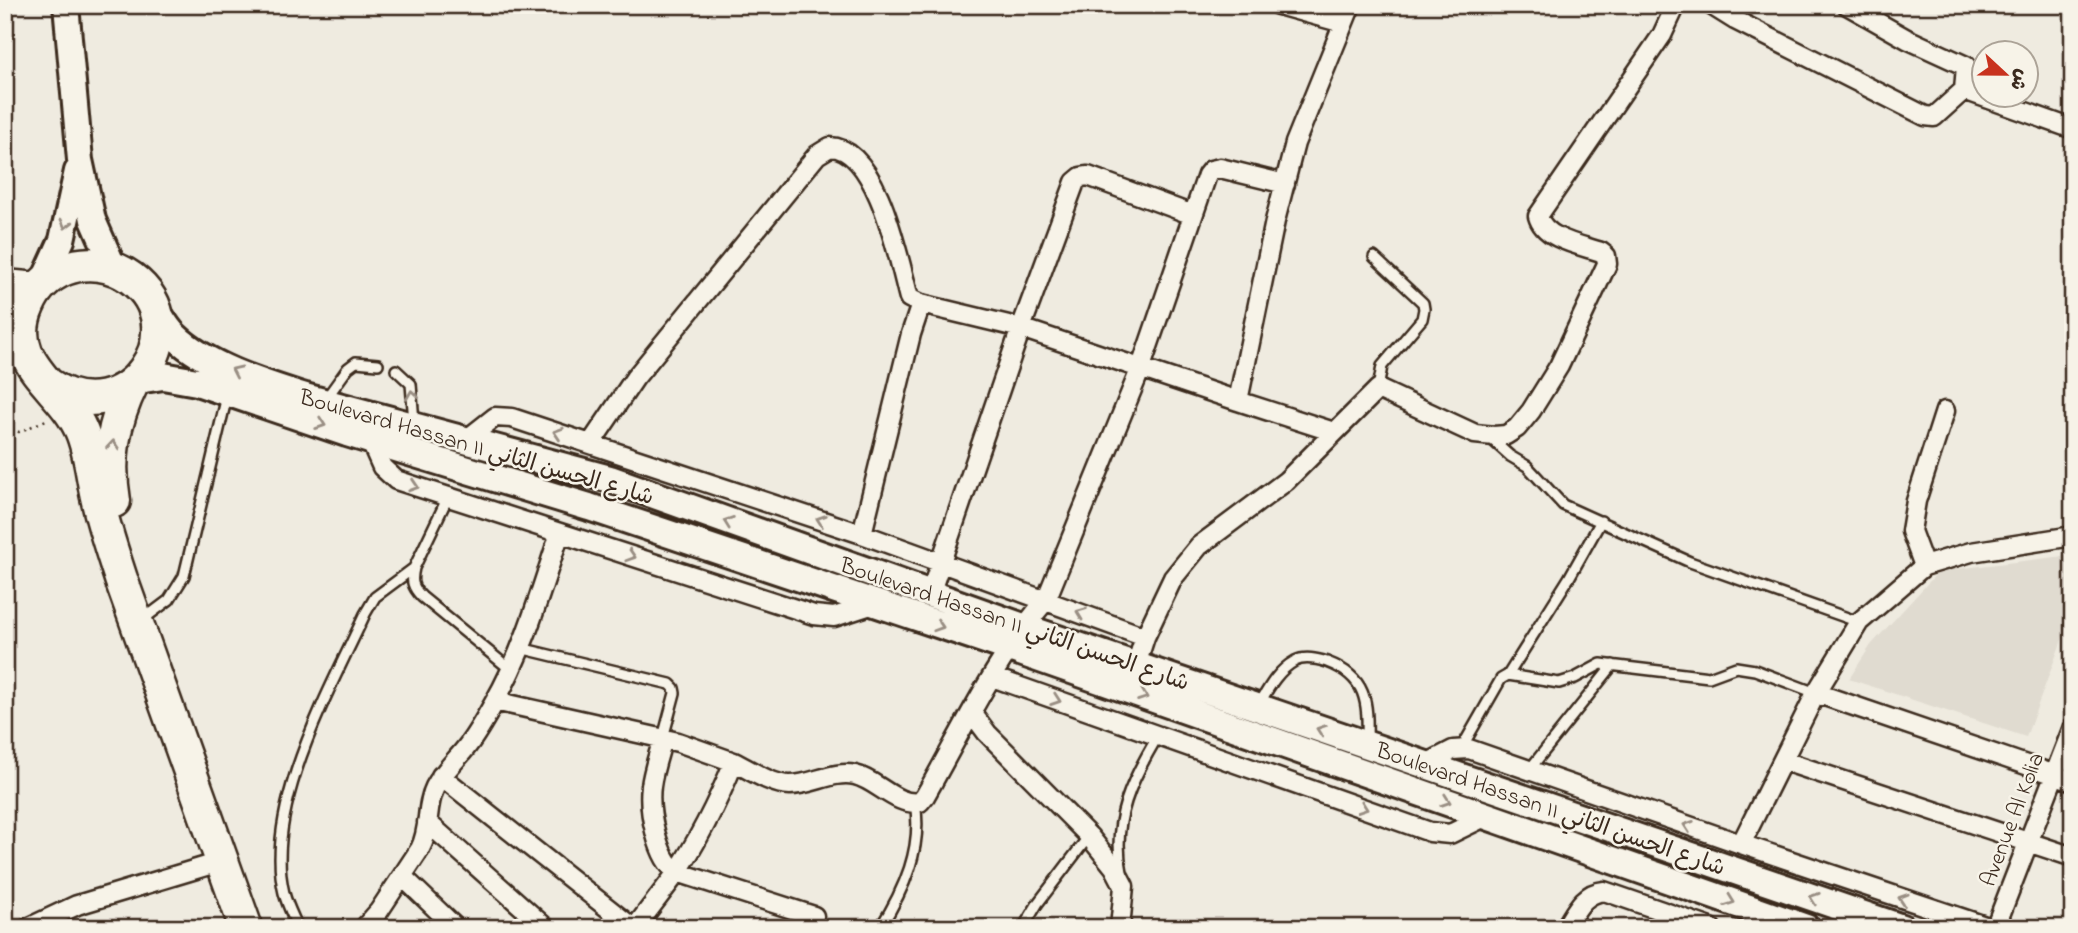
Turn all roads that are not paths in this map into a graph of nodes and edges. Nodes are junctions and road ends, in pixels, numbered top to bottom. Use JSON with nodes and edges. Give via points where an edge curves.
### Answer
{"nodes":[{"id":1,"x":66,"y":5,"type":"edge"},
{"id":2,"x":1278,"y":5,"type":"edge"},
{"id":3,"x":1351,"y":5,"type":"edge"},
{"id":4,"x":1676,"y":5,"type":"edge"},
{"id":5,"x":1711,"y":5,"type":"edge"},
{"id":6,"x":1847,"y":5,"type":"edge"},
{"id":7,"x":1343,"y":23,"type":"junction"},
{"id":8,"x":1964,"y":90,"type":"junction"},
{"id":9,"x":2073,"y":129,"type":"edge"},
{"id":10,"x":80,"y":160,"type":"junction"},
{"id":11,"x":1285,"y":184,"type":"junction"},
{"id":12,"x":1192,"y":215,"type":"junction"},
{"id":13,"x":1374,"y":257,"type":"dead end"},
{"id":14,"x":114,"y":268,"type":"junction"},
{"id":15,"x":5,"y":286,"type":"edge"},
{"id":16,"x":40,"y":287,"type":"junction"},
{"id":17,"x":148,"y":297,"type":"junction"},
{"id":18,"x":921,"y":304,"type":"junction"},
{"id":19,"x":1021,"y":328,"type":"junction"},
{"id":20,"x":5,"y":331,"type":"edge"},
{"id":21,"x":27,"y":357,"type":"junction"},
{"id":22,"x":378,"y":364,"type":"dead end"},
{"id":23,"x":396,"y":370,"type":"dead end"},
{"id":24,"x":1140,"y":370,"type":"junction"},
{"id":25,"x":135,"y":382,"type":"junction"},
{"id":26,"x":49,"y":386,"type":"junction"},
{"id":27,"x":1378,"y":389,"type":"junction"},
{"id":28,"x":228,"y":392,"type":"junction"},
{"id":29,"x":1238,"y":401,"type":"junction"},
{"id":30,"x":323,"y":402,"type":"junction"},
{"id":31,"x":1945,"y":411,"type":"dead end"},
{"id":32,"x":415,"y":427,"type":"junction"},
{"id":33,"x":1334,"y":432,"type":"junction"},
{"id":34,"x":1487,"y":436,"type":"junction"},
{"id":35,"x":467,"y":439,"type":"junction"},
{"id":36,"x":370,"y":440,"type":"junction"},
{"id":37,"x":591,"y":443,"type":"junction"},
{"id":38,"x":448,"y":497,"type":"junction"},
{"id":39,"x":1601,"y":521,"type":"junction"},
{"id":40,"x":560,"y":533,"type":"junction"},
{"id":41,"x":862,"y":534,"type":"junction"},
{"id":42,"x":2073,"y":536,"type":"edge"},
{"id":43,"x":941,"y":562,"type":"junction"},
{"id":44,"x":1924,"y":566,"type":"junction"},
{"id":45,"x":414,"y":568,"type":"junction"},
{"id":46,"x":930,"y":594,"type":"junction"},
{"id":47,"x":1046,"y":600,"type":"junction"},
{"id":48,"x":874,"y":604,"type":"junction"},
{"id":49,"x":149,"y":615,"type":"junction"},
{"id":50,"x":1859,"y":622,"type":"junction"},
{"id":51,"x":1145,"y":637,"type":"junction"},
{"id":52,"x":1016,"y":638,"type":"junction"},
{"id":53,"x":520,"y":648,"type":"junction"},
{"id":54,"x":1136,"y":665,"type":"junction"},
{"id":55,"x":1613,"y":665,"type":"junction"},
{"id":56,"x":510,"y":669,"type":"junction"},
{"id":57,"x":1508,"y":676,"type":"junction"},
{"id":58,"x":992,"y":677,"type":"junction"},
{"id":59,"x":1816,"y":693,"type":"junction"},
{"id":60,"x":495,"y":701,"type":"junction"},
{"id":61,"x":1257,"y":708,"type":"junction"},
{"id":62,"x":972,"y":713,"type":"junction"},
{"id":63,"x":2073,"y":727,"type":"edge"},
{"id":64,"x":1158,"y":736,"type":"junction"},
{"id":65,"x":663,"y":738,"type":"junction"},
{"id":66,"x":1366,"y":745,"type":"junction"},
{"id":67,"x":1461,"y":749,"type":"junction"},
{"id":68,"x":1784,"y":761,"type":"junction"},
{"id":69,"x":734,"y":762,"type":"junction"},
{"id":70,"x":1424,"y":765,"type":"junction"},
{"id":71,"x":1359,"y":771,"type":"junction"},
{"id":72,"x":1528,"y":771,"type":"junction"},
{"id":73,"x":2053,"y":775,"type":"junction"},
{"id":74,"x":441,"y":776,"type":"junction"},
{"id":75,"x":2073,"y":781,"type":"edge"},
{"id":76,"x":915,"y":803,"type":"junction"},
{"id":77,"x":1489,"y":815,"type":"junction"},
{"id":78,"x":428,"y":822,"type":"junction"},
{"id":79,"x":1089,"y":836,"type":"junction"},
{"id":80,"x":2028,"y":840,"type":"junction"},
{"id":81,"x":1741,"y":844,"type":"junction"},
{"id":82,"x":2073,"y":857,"type":"edge"},
{"id":83,"x":223,"y":862,"type":"junction"},
{"id":84,"x":677,"y":872,"type":"junction"},
{"id":85,"x":402,"y":877,"type":"junction"},
{"id":86,"x":1125,"y":886,"type":"junction"},
{"id":87,"x":814,"y":916,"type":"dead end"},
{"id":88,"x":641,"y":925,"type":"edge"},
{"id":89,"x":28,"y":928,"type":"edge"},
{"id":90,"x":246,"y":928,"type":"edge"},
{"id":91,"x":265,"y":928,"type":"edge"},
{"id":92,"x":298,"y":928,"type":"edge"},
{"id":93,"x":364,"y":928,"type":"edge"},
{"id":94,"x":456,"y":928,"type":"edge"},
{"id":95,"x":546,"y":928,"type":"edge"},
{"id":96,"x":880,"y":928,"type":"edge"},
{"id":97,"x":1023,"y":928,"type":"edge"},
{"id":98,"x":1120,"y":928,"type":"edge"},
{"id":99,"x":1565,"y":928,"type":"edge"},
{"id":100,"x":1711,"y":928,"type":"edge"},
{"id":101,"x":1806,"y":928,"type":"edge"},
{"id":102,"x":1902,"y":928,"type":"edge"},
{"id":103,"x":1993,"y":928,"type":"edge"}],
"edges":[{"from":1,"to":10,"type":"street"},
{"from":2,"to":7,"type":"street"},
{"from":3,"to":7,"type":"street"},
{"from":4,"to":34,"type":"street","via":[[1662,35],[1538,216],[1540,226],[1601,252],[1607,264],[1559,366],[1531,411],[1506,435]]},
{"from":5,"to":8,"type":"street","via":[[1925,116],[1934,117]]},
{"from":6,"to":8,"type":"street","via":[[1966,66]]},
{"from":7,"to":11,"type":"street","via":[[1295,143]]},
{"from":8,"to":9,"type":"street"},
{"from":10,"to":14,"type":"street","via":[[93,220]]},
{"from":10,"to":16,"type":"street","one_way":true,"via":[[62,240]]},
{"from":11,"to":12,"type":"street","via":[[1220,168],[1211,170]]},
{"from":11,"to":29,"type":"street"},
{"from":12,"to":19,"type":"street","via":[[1081,177],[1075,182]]},
{"from":12,"to":24,"type":"street"},
{"from":13,"to":27,"type":"lane","via":[[1424,309],[1422,319],[1382,366]]},
{"from":14,"to":16,"type":"highway","via":[[79,265],[57,273]]},
{"from":14,"to":17,"type":"highway","via":[[137,283]]},
{"from":15,"to":16,"type":"highway"},
{"from":16,"to":21,"type":"highway","via":[[23,322]]},
{"from":17,"to":25,"type":"highway","via":[[156,317],[157,339],[151,360]]},
{"from":30,"to":17,"type":"main road","name":"Boulevard Hassan II شارع الحسن الثاني","one_way":true,"via":[[260,383],[194,351],[170,331]]},
{"from":18,"to":19,"type":"street"},
{"from":18,"to":37,"type":"street","via":[[909,298],[890,222],[872,181],[848,151],[830,147],[817,155],[635,378]]},
{"from":18,"to":41,"type":"street"},
{"from":19,"to":24,"type":"street"},
{"from":19,"to":43,"type":"street"},
{"from":20,"to":21,"type":"highway"},
{"from":21,"to":26,"type":"highway"},
{"from":22,"to":30,"type":"lane","via":[[352,365]]},
{"from":32,"to":23,"type":"lane","one_way":true,"via":[[411,384]]},
{"from":24,"to":29,"type":"street"},
{"from":24,"to":47,"type":"street"},
{"from":25,"to":26,"type":"highway","via":[[96,399],[76,398]]},
{"from":25,"to":28,"type":"main road","name":"Boulevard Hassan II شارع الحسن الثاني","via":[[151,376],[182,378]]},
{"from":49,"to":25,"type":"highway","one_way":true,"via":[[123,540],[111,474],[114,428]]},
{"from":26,"to":83,"type":"highway","via":[[81,429],[103,526]]},
{"from":27,"to":33,"type":"street"},
{"from":27,"to":34,"type":"street"},
{"from":28,"to":36,"type":"main road","name":"Boulevard Hassan II شارع الحسن الثاني","one_way":true},
{"from":28,"to":49,"type":"lane","via":[[184,576],[169,600]]},
{"from":29,"to":33,"type":"street"},
{"from":30,"to":32,"type":"main road","name":"Boulevard Hassan II شارع الحسن الثاني"},
{"from":31,"to":44,"type":"street","via":[[1911,531]]},
{"from":32,"to":35,"type":"main road","name":"Boulevard Hassan II شارع الحسن الثاني"},
{"from":33,"to":51,"type":"street","via":[[1286,481],[1199,546],[1173,578]]},
{"from":34,"to":39,"type":"lane","via":[[1527,466],[1563,505]]},
{"from":37,"to":35,"type":"street","one_way":true,"via":[[505,416],[486,422]]},
{"from":46,"to":35,"type":"main road","name":"Boulevard Hassan II شارع الحسن الثاني","one_way":true,"via":[[610,479]]},
{"from":36,"to":38,"type":"street","one_way":true,"via":[[388,475]]},
{"from":36,"to":48,"type":"main road","name":"Boulevard Hassan II شارع الحسن الثاني","via":[[589,507]]},
{"from":41,"to":37,"type":"street","one_way":true},
{"from":38,"to":40,"type":"street"},
{"from":38,"to":45,"type":"lane"},
{"from":39,"to":50,"type":"lane","via":[[1690,562]]},
{"from":39,"to":57,"type":"lane"},
{"from":40,"to":48,"type":"street","one_way":true,"via":[[814,615],[834,617]]},
{"from":40,"to":53,"type":"street"},
{"from":41,"to":43,"type":"street"},
{"from":42,"to":44,"type":"street","via":[[1971,552]]},
{"from":43,"to":46,"type":"street"},
{"from":43,"to":47,"type":"street"},
{"from":44,"to":50,"type":"street"},
{"from":45,"to":56,"type":"lane","via":[[414,588],[422,597]]},
{"from":45,"to":92,"type":"lane","via":[[375,597],[365,614],[307,739],[293,782],[284,815],[281,866],[284,892]]},
{"from":46,"to":52,"type":"main road","name":"Boulevard Hassan II شارع الحسن الثاني"},
{"from":51,"to":47,"type":"street","one_way":true},
{"from":47,"to":52,"type":"street"},
{"from":48,"to":52,"type":"main road","name":"Boulevard Hassan II شارع الحسن الثاني","one_way":true},
{"from":49,"to":91,"type":"highway"},
{"from":50,"to":59,"type":"street"},
{"from":51,"to":54,"type":"street"},
{"from":52,"to":54,"type":"main road","name":"Boulevard Hassan II شارع الحسن الثاني"},
{"from":52,"to":58,"type":"street"},
{"from":52,"to":71,"type":"main road","name":"Boulevard Hassan II شارع الحسن الثاني","one_way":true},
{"from":53,"to":56,"type":"street"},
{"from":53,"to":65,"type":"lane","via":[[670,684],[675,693]]},
{"from":54,"to":61,"type":"main road","name":"Boulevard Hassan II شارع الحسن الثاني"},
{"from":55,"to":57,"type":"lane","via":[[1601,664],[1559,683]]},
{"from":55,"to":59,"type":"lane","via":[[1709,677],[1736,667]]},
{"from":55,"to":72,"type":"lane"},
{"from":56,"to":60,"type":"street"},
{"from":57,"to":67,"type":"lane","via":[[1501,680]]},
{"from":58,"to":62,"type":"street"},
{"from":58,"to":64,"type":"street","one_way":true},
{"from":59,"to":68,"type":"street"},
{"from":59,"to":73,"type":"street"},
{"from":60,"to":65,"type":"street"},
{"from":60,"to":74,"type":"street","via":[[469,744]]},
{"from":66,"to":61,"type":"main road","name":"Boulevard Hassan II شارع الحسن الثاني","one_way":true},
{"from":61,"to":66,"type":"lane","via":[[1273,681],[1292,663],[1312,658],[1327,663],[1347,672],[1362,690]]},
{"from":62,"to":76,"type":"street","via":[[925,796]]},
{"from":62,"to":79,"type":"street"},
{"from":63,"to":73,"type":"street","name":"Avenue Al Kolia"},
{"from":64,"to":77,"type":"street","one_way":true,"via":[[1430,832],[1450,834]]},
{"from":64,"to":86,"type":"lane","via":[[1127,795],[1119,825]]},
{"from":65,"to":69,"type":"street"},
{"from":65,"to":84,"type":"street","via":[[650,800],[664,857]]},
{"from":66,"to":70,"type":"main road","name":"Boulevard Hassan II شارع الحسن الثاني"},
{"from":66,"to":71,"type":"lane"},
{"from":67,"to":70,"type":"street"},
{"from":67,"to":72,"type":"street"},
{"from":68,"to":80,"type":"street"},
{"from":68,"to":81,"type":"street"},
{"from":69,"to":76,"type":"street","via":[[791,785],[853,774]]},
{"from":69,"to":84,"type":"street"},
{"from":102,"to":70,"type":"main road","name":"Boulevard Hassan II شارع الحسن الثاني","one_way":true},
{"from":71,"to":77,"type":"main road","name":"Boulevard Hassan II شارع الحسن الثاني","one_way":true},
{"from":81,"to":72,"type":"street","one_way":true},
{"from":73,"to":75,"type":"street"},
{"from":73,"to":80,"type":"street","name":"Avenue Al Kolia"},
{"from":74,"to":78,"type":"street","via":[[431,798]]},
{"from":74,"to":88,"type":"street"},
{"from":76,"to":96,"type":"lane","via":[[919,823],[911,864]]},
{"from":77,"to":101,"type":"main road","name":"Boulevard Hassan II شارع الحسن الثاني","one_way":true},
{"from":78,"to":85,"type":"street","via":[[425,840]]},
{"from":78,"to":95,"type":"street"},
{"from":79,"to":86,"type":"street"},
{"from":79,"to":97,"type":"lane"},
{"from":80,"to":82,"type":"street"},
{"from":80,"to":103,"type":"street","name":"Avenue Al Kolia"},
{"from":103,"to":81,"type":"street","one_way":true},
{"from":83,"to":89,"type":"street","via":[[77,905]]},
{"from":83,"to":90,"type":"highway"},
{"from":84,"to":87,"type":"street"},
{"from":84,"to":88,"type":"street"},
{"from":85,"to":93,"type":"street"},
{"from":85,"to":94,"type":"street"},
{"from":86,"to":98,"type":"street"},
{"from":99,"to":100,"type":"street","via":[[1586,897],[1604,891]]}]}
